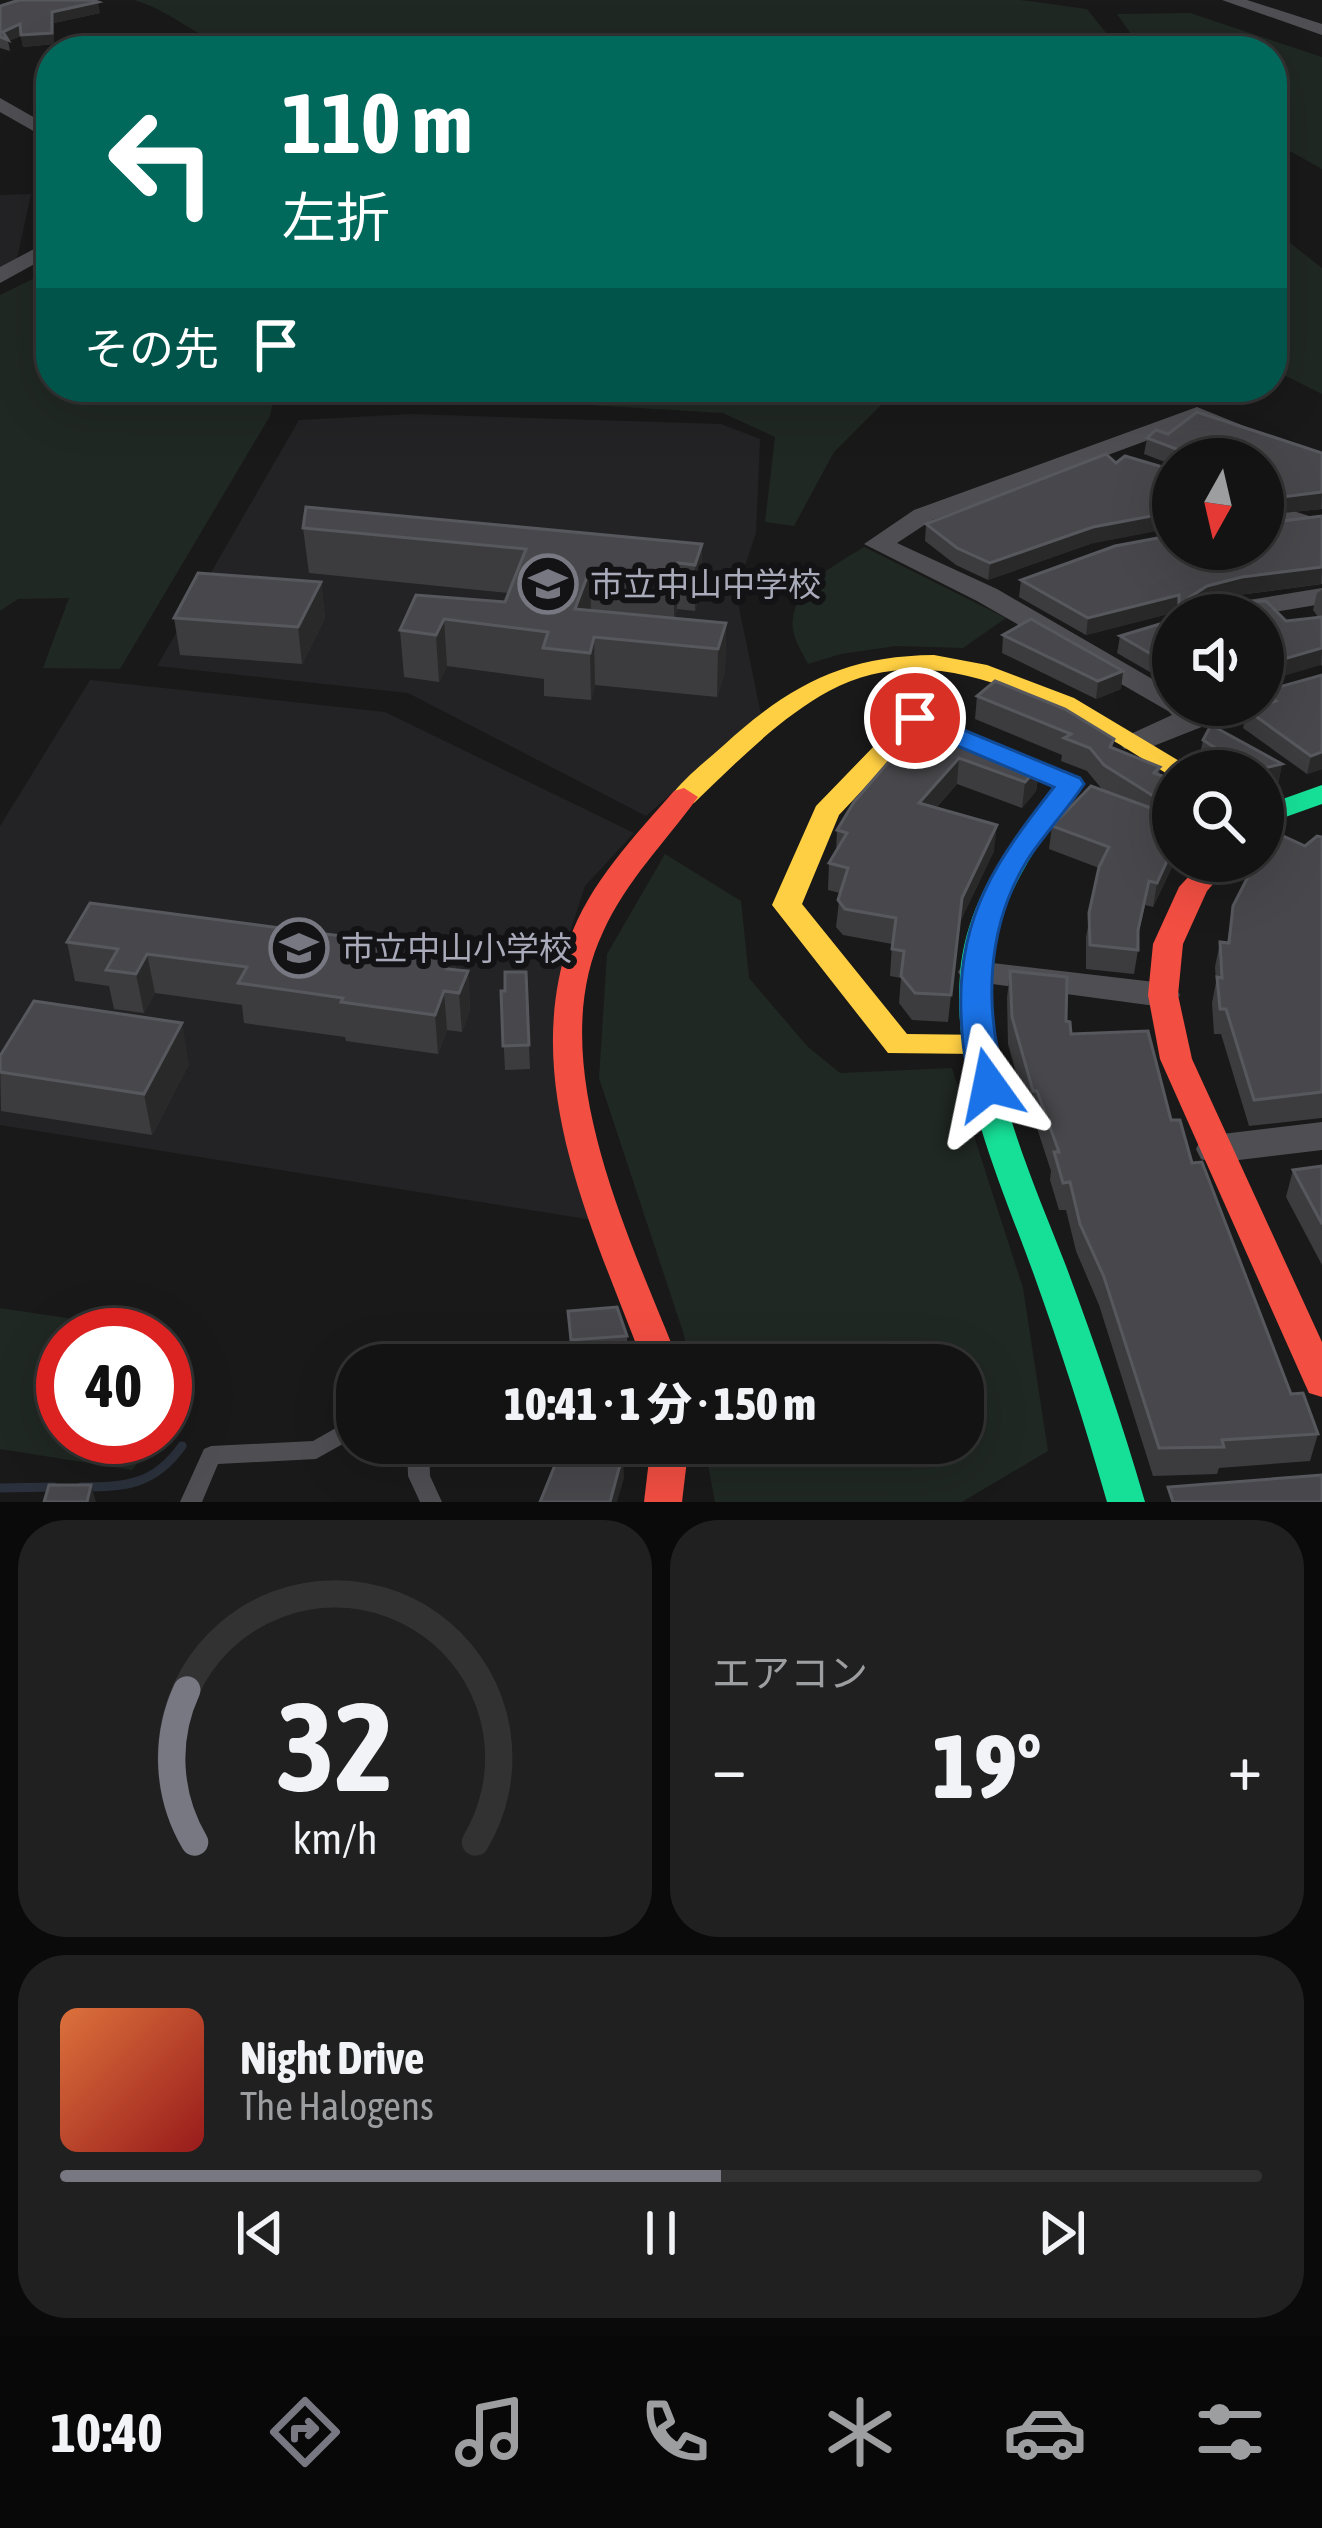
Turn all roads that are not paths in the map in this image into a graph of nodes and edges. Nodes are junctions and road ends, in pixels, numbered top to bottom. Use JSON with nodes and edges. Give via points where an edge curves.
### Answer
{"nodes":[{"id":1,"x":1230,"y":0,"type":"edge"},
{"id":2,"x":1322,"y":30,"type":"edge"},
{"id":3,"x":0,"y":104,"type":"edge"},
{"id":4,"x":36,"y":126,"type":"edge"},
{"id":5,"x":36,"y":255,"type":"edge"},
{"id":6,"x":0,"y":276,"type":"edge"},
{"id":7,"x":1259,"y":436,"type":"edge"},
{"id":8,"x":1098,"y":451,"type":"junction"},
{"id":9,"x":1136,"y":464,"type":"edge"},
{"id":10,"x":1028,"y":578,"type":"edge"},
{"id":11,"x":987,"y":595,"type":"junction"},
{"id":12,"x":1322,"y":596,"type":"edge"},
{"id":13,"x":1284,"y":602,"type":"edge"},
{"id":14,"x":1128,"y":637,"type":"edge"},
{"id":15,"x":1083,"y":650,"type":"junction"},
{"id":16,"x":1152,"y":690,"type":"edge"},
{"id":17,"x":1158,"y":726,"type":"edge"},
{"id":18,"x":1135,"y":743,"type":"junction"},
{"id":19,"x":1152,"y":753,"type":"edge"},
{"id":20,"x":1322,"y":794,"type":"edge"},
{"id":21,"x":1284,"y":809,"type":"edge"},
{"id":22,"x":1199,"y":882,"type":"edge"},
{"id":23,"x":975,"y":972,"type":"junction"},
{"id":24,"x":1163,"y":994,"type":"junction"},
{"id":25,"x":978,"y":1043,"type":"junction"},
{"id":26,"x":1322,"y":1136,"type":"edge"},
{"id":27,"x":1214,"y":1150,"type":"junction"},
{"id":28,"x":654,"y":1344,"type":"edge"},
{"id":29,"x":1322,"y":1382,"type":"edge"},
{"id":30,"x":336,"y":1438,"type":"edge"},
{"id":31,"x":418,"y":1464,"type":"edge"},
{"id":32,"x":668,"y":1464,"type":"edge"},
{"id":33,"x":191,"y":1502,"type":"edge"},
{"id":34,"x":431,"y":1502,"type":"edge"},
{"id":35,"x":663,"y":1502,"type":"edge"},
{"id":36,"x":1126,"y":1502,"type":"edge"}],
"edges":[{"from":1,"to":2,"type":"street"},
{"from":3,"to":4,"type":"street"},
{"from":5,"to":6,"type":"street"},
{"from":7,"to":8,"type":"street","via":[[1197,413]]},
{"from":8,"to":9,"type":"street"},
{"from":8,"to":11,"type":"street","via":[[923,515],[878,544]]},
{"from":10,"to":11,"type":"street"},
{"from":11,"to":15,"type":"street"},
{"from":12,"to":13,"type":"street"},
{"from":14,"to":15,"type":"street"},
{"from":15,"to":16,"type":"street"},
{"from":17,"to":18,"type":"street"},
{"from":18,"to":19,"type":"street"},
{"from":18,"to":28,"type":"street","via":[[989,674],[906,665],[841,676],[808,693],[696,787],[618,868],[580,946],[565,1029],[569,1082],[577,1128]]},
{"from":20,"to":21,"type":"street"},
{"from":22,"to":24,"type":"street","via":[[1168,944]]},
{"from":23,"to":24,"type":"street"},
{"from":23,"to":25,"type":"street"},
{"from":23,"to":25,"type":"street","via":[[992,901],[1070,784],[915,718],[826,812],[788,904],[899,1045]]},
{"from":24,"to":27,"type":"street","via":[[1176,1059]]},
{"from":25,"to":36,"type":"street"},
{"from":26,"to":27,"type":"street"},
{"from":27,"to":29,"type":"street"},
{"from":30,"to":33,"type":"lane","via":[[316,1450],[211,1455]]},
{"from":31,"to":34,"type":"lane"},
{"from":32,"to":35,"type":"street"}]}
